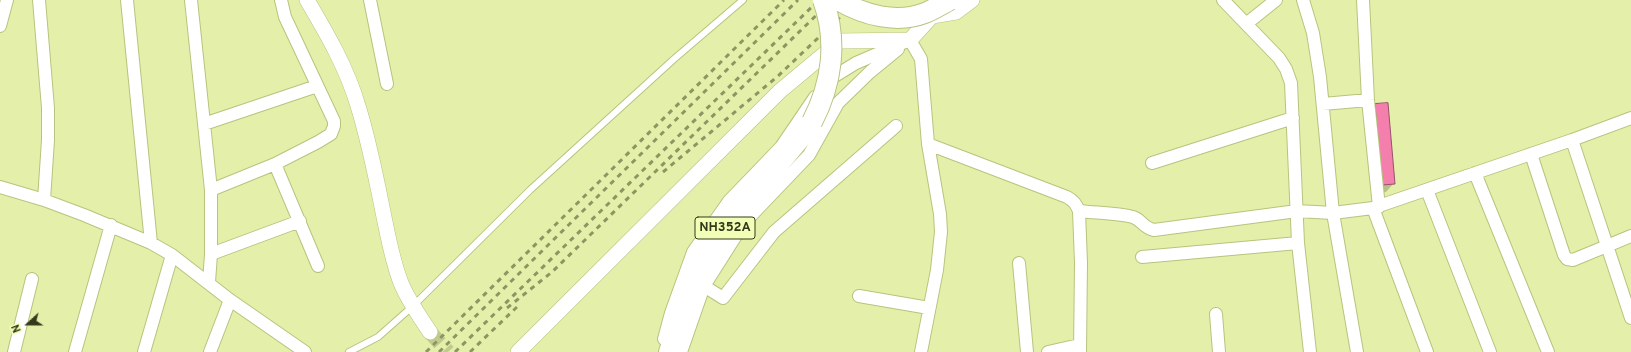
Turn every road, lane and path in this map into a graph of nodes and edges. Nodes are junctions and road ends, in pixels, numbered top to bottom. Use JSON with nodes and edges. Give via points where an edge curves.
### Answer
{"nodes":[{"id":1,"x":7,"y":0,"type":"edge"},
{"id":2,"x":39,"y":0,"type":"edge"},
{"id":3,"x":127,"y":0,"type":"edge"},
{"id":4,"x":191,"y":0,"type":"edge"},
{"id":5,"x":281,"y":0,"type":"edge"},
{"id":6,"x":308,"y":0,"type":"edge"},
{"id":7,"x":370,"y":0,"type":"edge"},
{"id":8,"x":743,"y":0,"type":"edge"},
{"id":9,"x":823,"y":0,"type":"edge"},
{"id":10,"x":838,"y":0,"type":"edge"},
{"id":11,"x":938,"y":0,"type":"edge"},
{"id":12,"x":950,"y":0,"type":"edge"},
{"id":13,"x":972,"y":0,"type":"edge"},
{"id":14,"x":1223,"y":0,"type":"edge"},
{"id":15,"x":1276,"y":0,"type":"edge"},
{"id":16,"x":1304,"y":0,"type":"edge"},
{"id":17,"x":1363,"y":0,"type":"edge"},
{"id":18,"x":932,"y":16,"type":"junction"},
{"id":19,"x":1246,"y":24,"type":"junction"},
{"id":20,"x":0,"y":26,"type":"edge"},
{"id":21,"x":910,"y":40,"type":"junction"},
{"id":22,"x":386,"y":84,"type":"dead end"},
{"id":23,"x":317,"y":86,"type":"junction"},
{"id":24,"x":1368,"y":100,"type":"junction"},
{"id":25,"x":1323,"y":104,"type":"junction"},
{"id":26,"x":1293,"y":118,"type":"junction"},
{"id":27,"x":1631,"y":118,"type":"edge"},
{"id":28,"x":204,"y":124,"type":"junction"},
{"id":29,"x":896,"y":126,"type":"dead end"},
{"id":30,"x":1572,"y":140,"type":"junction"},
{"id":31,"x":928,"y":144,"type":"junction"},
{"id":32,"x":1531,"y":154,"type":"junction"},
{"id":33,"x":1152,"y":163,"type":"dead end"},
{"id":34,"x":276,"y":164,"type":"junction"},
{"id":35,"x":1475,"y":173,"type":"junction"},
{"id":36,"x":0,"y":187,"type":"edge"},
{"id":37,"x":211,"y":190,"type":"junction"},
{"id":38,"x":1427,"y":190,"type":"junction"},
{"id":39,"x":44,"y":200,"type":"junction"},
{"id":40,"x":1376,"y":208,"type":"junction"},
{"id":41,"x":1079,"y":211,"type":"junction"},
{"id":42,"x":1297,"y":211,"type":"junction"},
{"id":43,"x":1333,"y":213,"type":"junction"},
{"id":44,"x":300,"y":221,"type":"junction"},
{"id":45,"x":111,"y":225,"type":"junction"},
{"id":46,"x":1631,"y":236,"type":"edge"},
{"id":47,"x":1298,"y":243,"type":"junction"},
{"id":48,"x":151,"y":244,"type":"junction"},
{"id":49,"x":1607,"y":245,"type":"junction"},
{"id":50,"x":211,"y":254,"type":"junction"},
{"id":51,"x":172,"y":255,"type":"junction"},
{"id":52,"x":1142,"y":257,"type":"dead end"},
{"id":53,"x":1019,"y":263,"type":"dead end"},
{"id":54,"x":318,"y":266,"type":"dead end"},
{"id":55,"x":32,"y":279,"type":"dead end"},
{"id":56,"x":209,"y":282,"type":"junction"},
{"id":57,"x":704,"y":286,"type":"junction"},
{"id":58,"x":860,"y":296,"type":"dead end"},
{"id":59,"x":230,"y":300,"type":"junction"},
{"id":60,"x":413,"y":306,"type":"junction"},
{"id":61,"x":929,"y":308,"type":"junction"},
{"id":62,"x":1216,"y":314,"type":"dead end"},
{"id":63,"x":1631,"y":318,"type":"edge"},
{"id":64,"x":430,"y":332,"type":"tunnel mouth"},
{"id":65,"x":1079,"y":349,"type":"edge"},
{"id":66,"x":14,"y":352,"type":"edge"},
{"id":67,"x":75,"y":352,"type":"edge"},
{"id":68,"x":144,"y":352,"type":"edge"},
{"id":69,"x":210,"y":352,"type":"edge"},
{"id":70,"x":305,"y":352,"type":"edge"},
{"id":71,"x":349,"y":352,"type":"edge"},
{"id":72,"x":518,"y":352,"type":"edge"},
{"id":73,"x":661,"y":352,"type":"edge"},
{"id":74,"x":669,"y":352,"type":"edge"},
{"id":75,"x":681,"y":352,"type":"edge"},
{"id":76,"x":921,"y":352,"type":"edge"},
{"id":77,"x":1027,"y":352,"type":"edge"},
{"id":78,"x":1048,"y":352,"type":"edge"},
{"id":79,"x":1219,"y":352,"type":"edge"},
{"id":80,"x":1310,"y":352,"type":"edge"},
{"id":81,"x":1357,"y":352,"type":"edge"},
{"id":82,"x":1428,"y":352,"type":"edge"},
{"id":83,"x":1490,"y":352,"type":"edge"},
{"id":84,"x":1548,"y":352,"type":"edge"}],
"edges":[{"from":1,"to":20,"type":"street"},
{"from":2,"to":39,"type":"street","via":[[48,108]]},
{"from":3,"to":48,"type":"street"},
{"from":4,"to":28,"type":"street"},
{"from":5,"to":23,"type":"street","via":[[285,16]]},
{"from":6,"to":60,"type":"street","via":[[333,44],[358,106],[372,158],[392,256],[401,283]]},
{"from":7,"to":22,"type":"street"},
{"from":8,"to":60,"type":"lane","via":[[536,184]]},
{"from":9,"to":74,"type":"highway","number":"NH352A","bridge":true,"via":[[829,19],[832,48],[829,78],[819,108],[803,135],[725,228],[701,266]]},
{"from":10,"to":12,"type":"highway","bridge":true,"via":[[862,12],[888,17],[925,13]]},
{"from":11,"to":18,"type":"street"},
{"from":13,"to":18,"type":"street","via":[[956,12]]},
{"from":14,"to":19,"type":"street"},
{"from":15,"to":19,"type":"street"},
{"from":16,"to":25,"type":"street","via":[[1313,33]]},
{"from":17,"to":24,"type":"street"},
{"from":18,"to":21,"type":"street"},
{"from":19,"to":26,"type":"street","via":[[1286,68],[1291,83]]},
{"from":21,"to":31,"type":"street","via":[[921,59]]},
{"from":21,"to":57,"type":"street","via":[[870,72],[838,103],[809,155],[744,223]]},
{"from":21,"to":72,"type":"street","via":[[840,41],[780,91]]},
{"from":21,"to":73,"type":"street","via":[[856,63],[822,85],[781,147],[729,201],[693,252],[671,313]]},
{"from":23,"to":28,"type":"street"},
{"from":23,"to":34,"type":"street","via":[[334,121],[331,134]]},
{"from":24,"to":25,"type":"street"},
{"from":24,"to":40,"type":"street"},
{"from":25,"to":43,"type":"street"},
{"from":26,"to":33,"type":"street"},
{"from":26,"to":42,"type":"street"},
{"from":27,"to":30,"type":"street"},
{"from":28,"to":37,"type":"street"},
{"from":29,"to":57,"type":"street","via":[[774,232],[723,298]]},
{"from":30,"to":32,"type":"street"},
{"from":30,"to":49,"type":"street"},
{"from":31,"to":41,"type":"street","via":[[1074,200]]},
{"from":31,"to":61,"type":"street","via":[[941,232]]},
{"from":32,"to":35,"type":"street"},
{"from":32,"to":49,"type":"street","via":[[1567,259],[1573,260]]},
{"from":34,"to":37,"type":"street"},
{"from":34,"to":44,"type":"street"},
{"from":35,"to":38,"type":"street"},
{"from":35,"to":84,"type":"street"},
{"from":36,"to":39,"type":"street"},
{"from":37,"to":50,"type":"street"},
{"from":38,"to":40,"type":"street"},
{"from":38,"to":83,"type":"street"},
{"from":39,"to":45,"type":"street"},
{"from":40,"to":43,"type":"street"},
{"from":40,"to":82,"type":"street"},
{"from":41,"to":42,"type":"street","via":[[1132,217],[1140,221],[1145,228],[1154,230]]},
{"from":41,"to":65,"type":"street"},
{"from":42,"to":43,"type":"street"},
{"from":42,"to":47,"type":"street"},
{"from":43,"to":81,"type":"street"},
{"from":44,"to":50,"type":"street"},
{"from":44,"to":54,"type":"street"},
{"from":45,"to":48,"type":"street"},
{"from":45,"to":67,"type":"street"},
{"from":46,"to":49,"type":"street"},
{"from":47,"to":52,"type":"street"},
{"from":47,"to":80,"type":"street"},
{"from":48,"to":51,"type":"street"},
{"from":49,"to":63,"type":"street"},
{"from":50,"to":56,"type":"street"},
{"from":51,"to":56,"type":"street"},
{"from":51,"to":68,"type":"street"},
{"from":53,"to":77,"type":"street"},
{"from":55,"to":66,"type":"street"},
{"from":56,"to":59,"type":"street"},
{"from":57,"to":75,"type":"street"},
{"from":58,"to":61,"type":"street"},
{"from":59,"to":69,"type":"street"},
{"from":59,"to":70,"type":"street"},
{"from":60,"to":64,"type":"street"},
{"from":60,"to":71,"type":"lane","via":[[378,337]]},
{"from":61,"to":76,"type":"street"},
{"from":62,"to":79,"type":"street"},
{"from":65,"to":78,"type":"street"}]}
